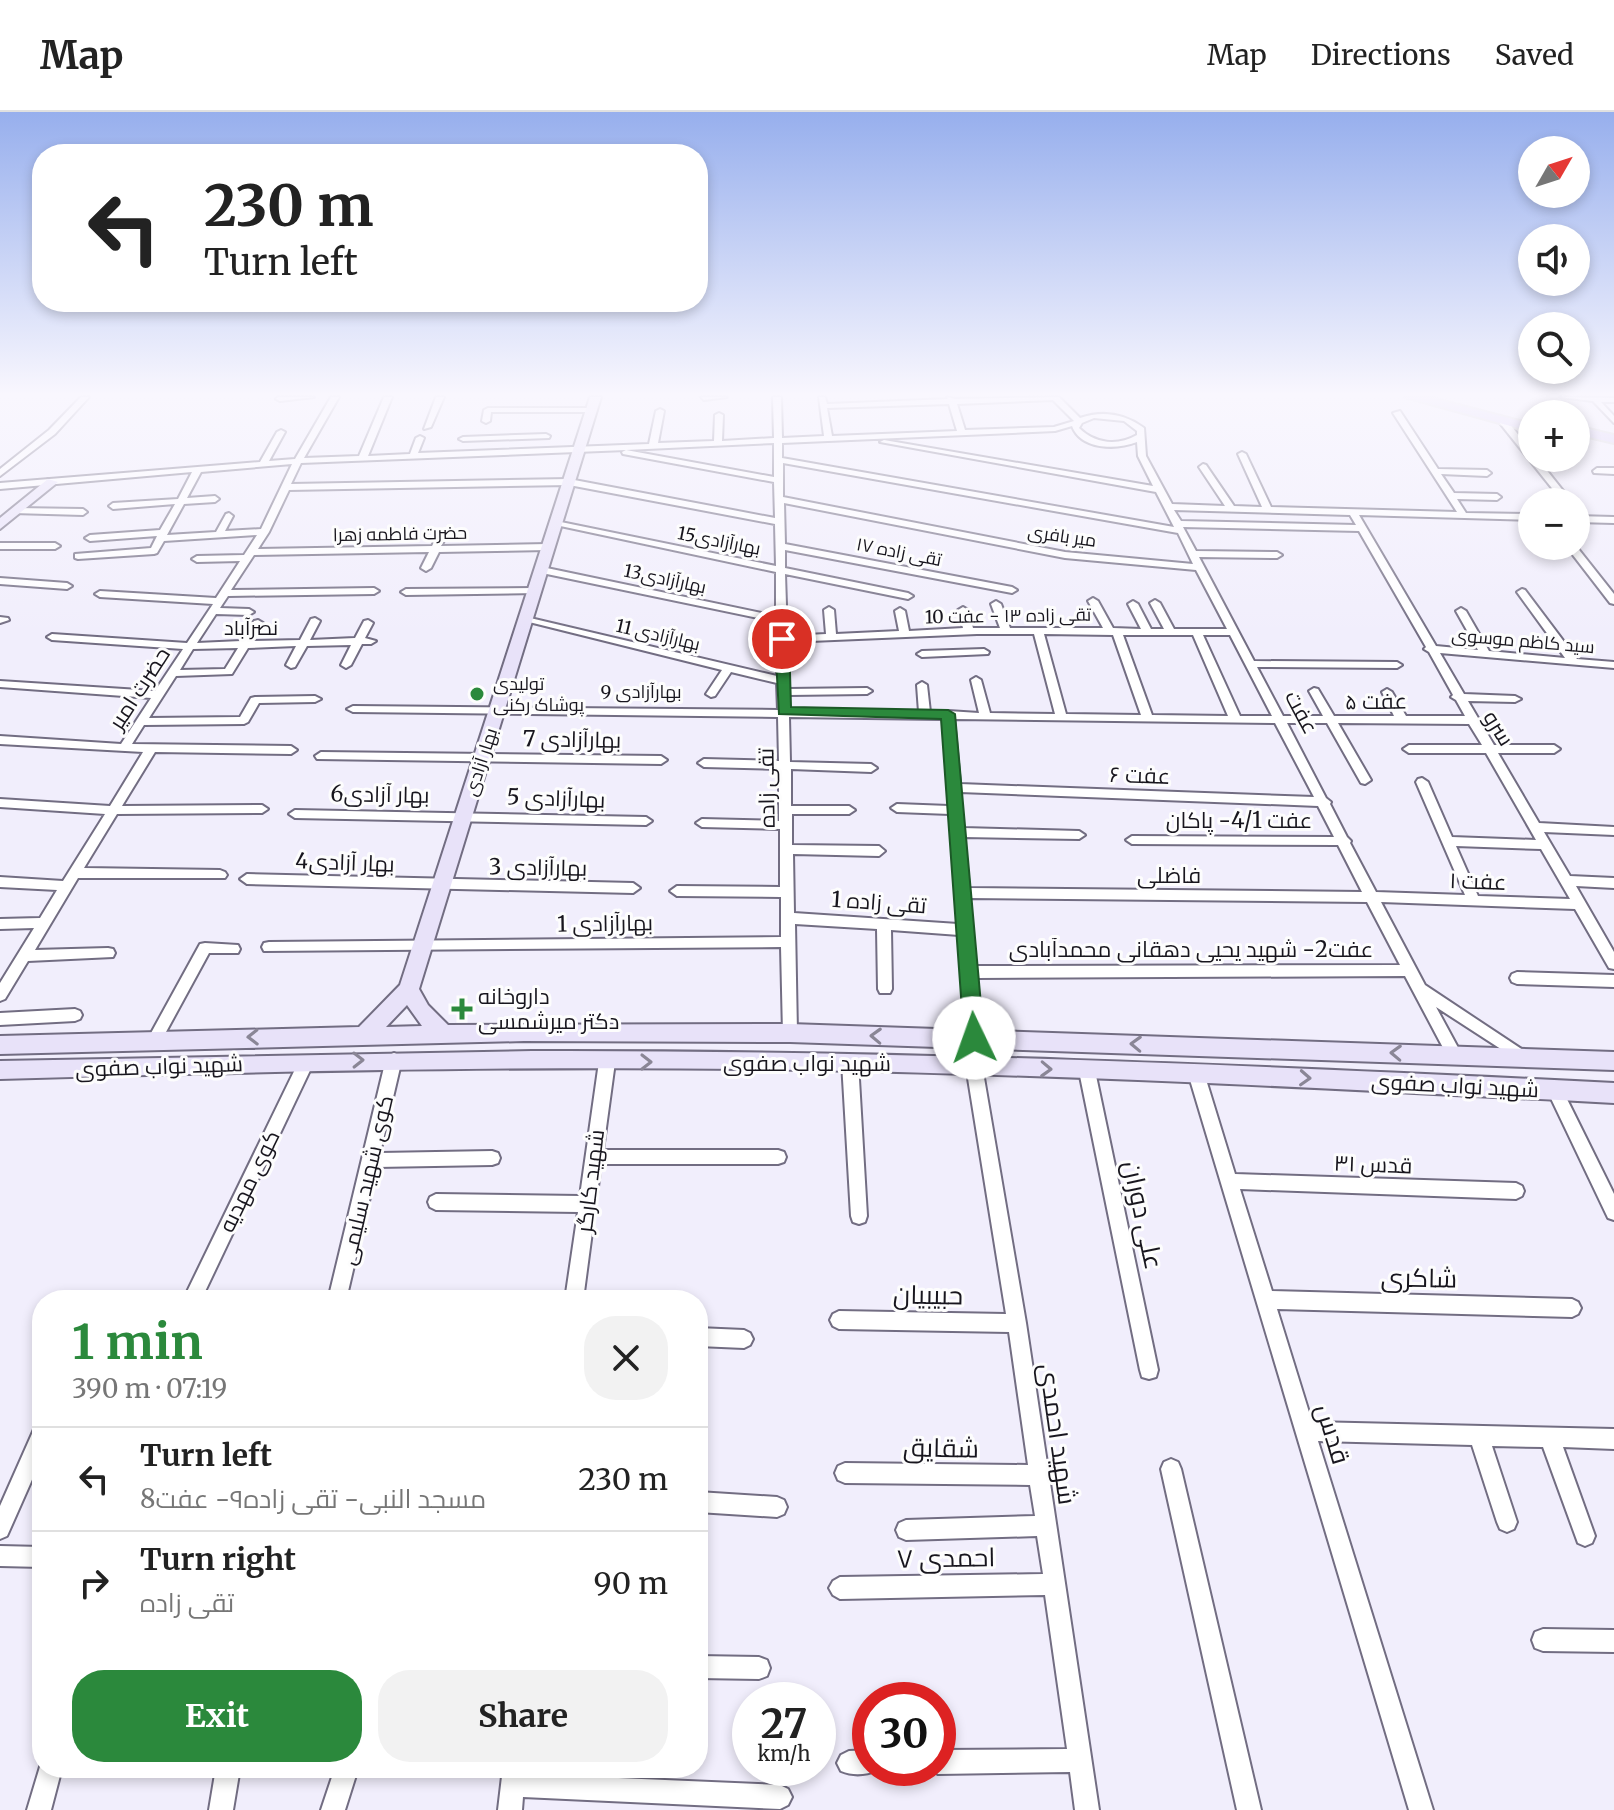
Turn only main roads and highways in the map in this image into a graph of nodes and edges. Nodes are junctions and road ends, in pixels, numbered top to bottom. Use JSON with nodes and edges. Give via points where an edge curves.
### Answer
{"nodes":[{"id":1,"x":571,"y":476,"type":"edge"},
{"id":2,"x":52,"y":482,"type":"road end"},
{"id":3,"x":0,"y":525,"type":"edge"},
{"id":4,"x":409,"y":989,"type":"junction"},
{"id":5,"x":442,"y":1033,"type":"junction"},
{"id":6,"x":365,"y":1035,"type":"junction"},
{"id":7,"x":0,"y":1045,"type":"edge"},
{"id":8,"x":1614,"y":1061,"type":"edge"},
{"id":9,"x":0,"y":1070,"type":"edge"},
{"id":10,"x":1614,"y":1093,"type":"edge"}],
"edges":[{"from":1,"to":4,"type":"main road","name":"بهار آزادی"},
{"from":2,"to":3,"type":"main road"},
{"from":4,"to":5,"type":"main road"},
{"from":4,"to":6,"type":"main road","name":"بهار آزادی"},
{"from":5,"to":6,"type":"main road","name":"شهید نواب صفوی"},
{"from":8,"to":5,"type":"main road","name":"شهید نواب صفوی","one_way":true,"via":[[790,1033]]},
{"from":6,"to":7,"type":"main road","name":"شهید نواب صفوی","one_way":true},
{"from":9,"to":10,"type":"main road","name":"شهید نواب صفوی","one_way":true,"via":[[394,1059],[850,1062]]}]}
